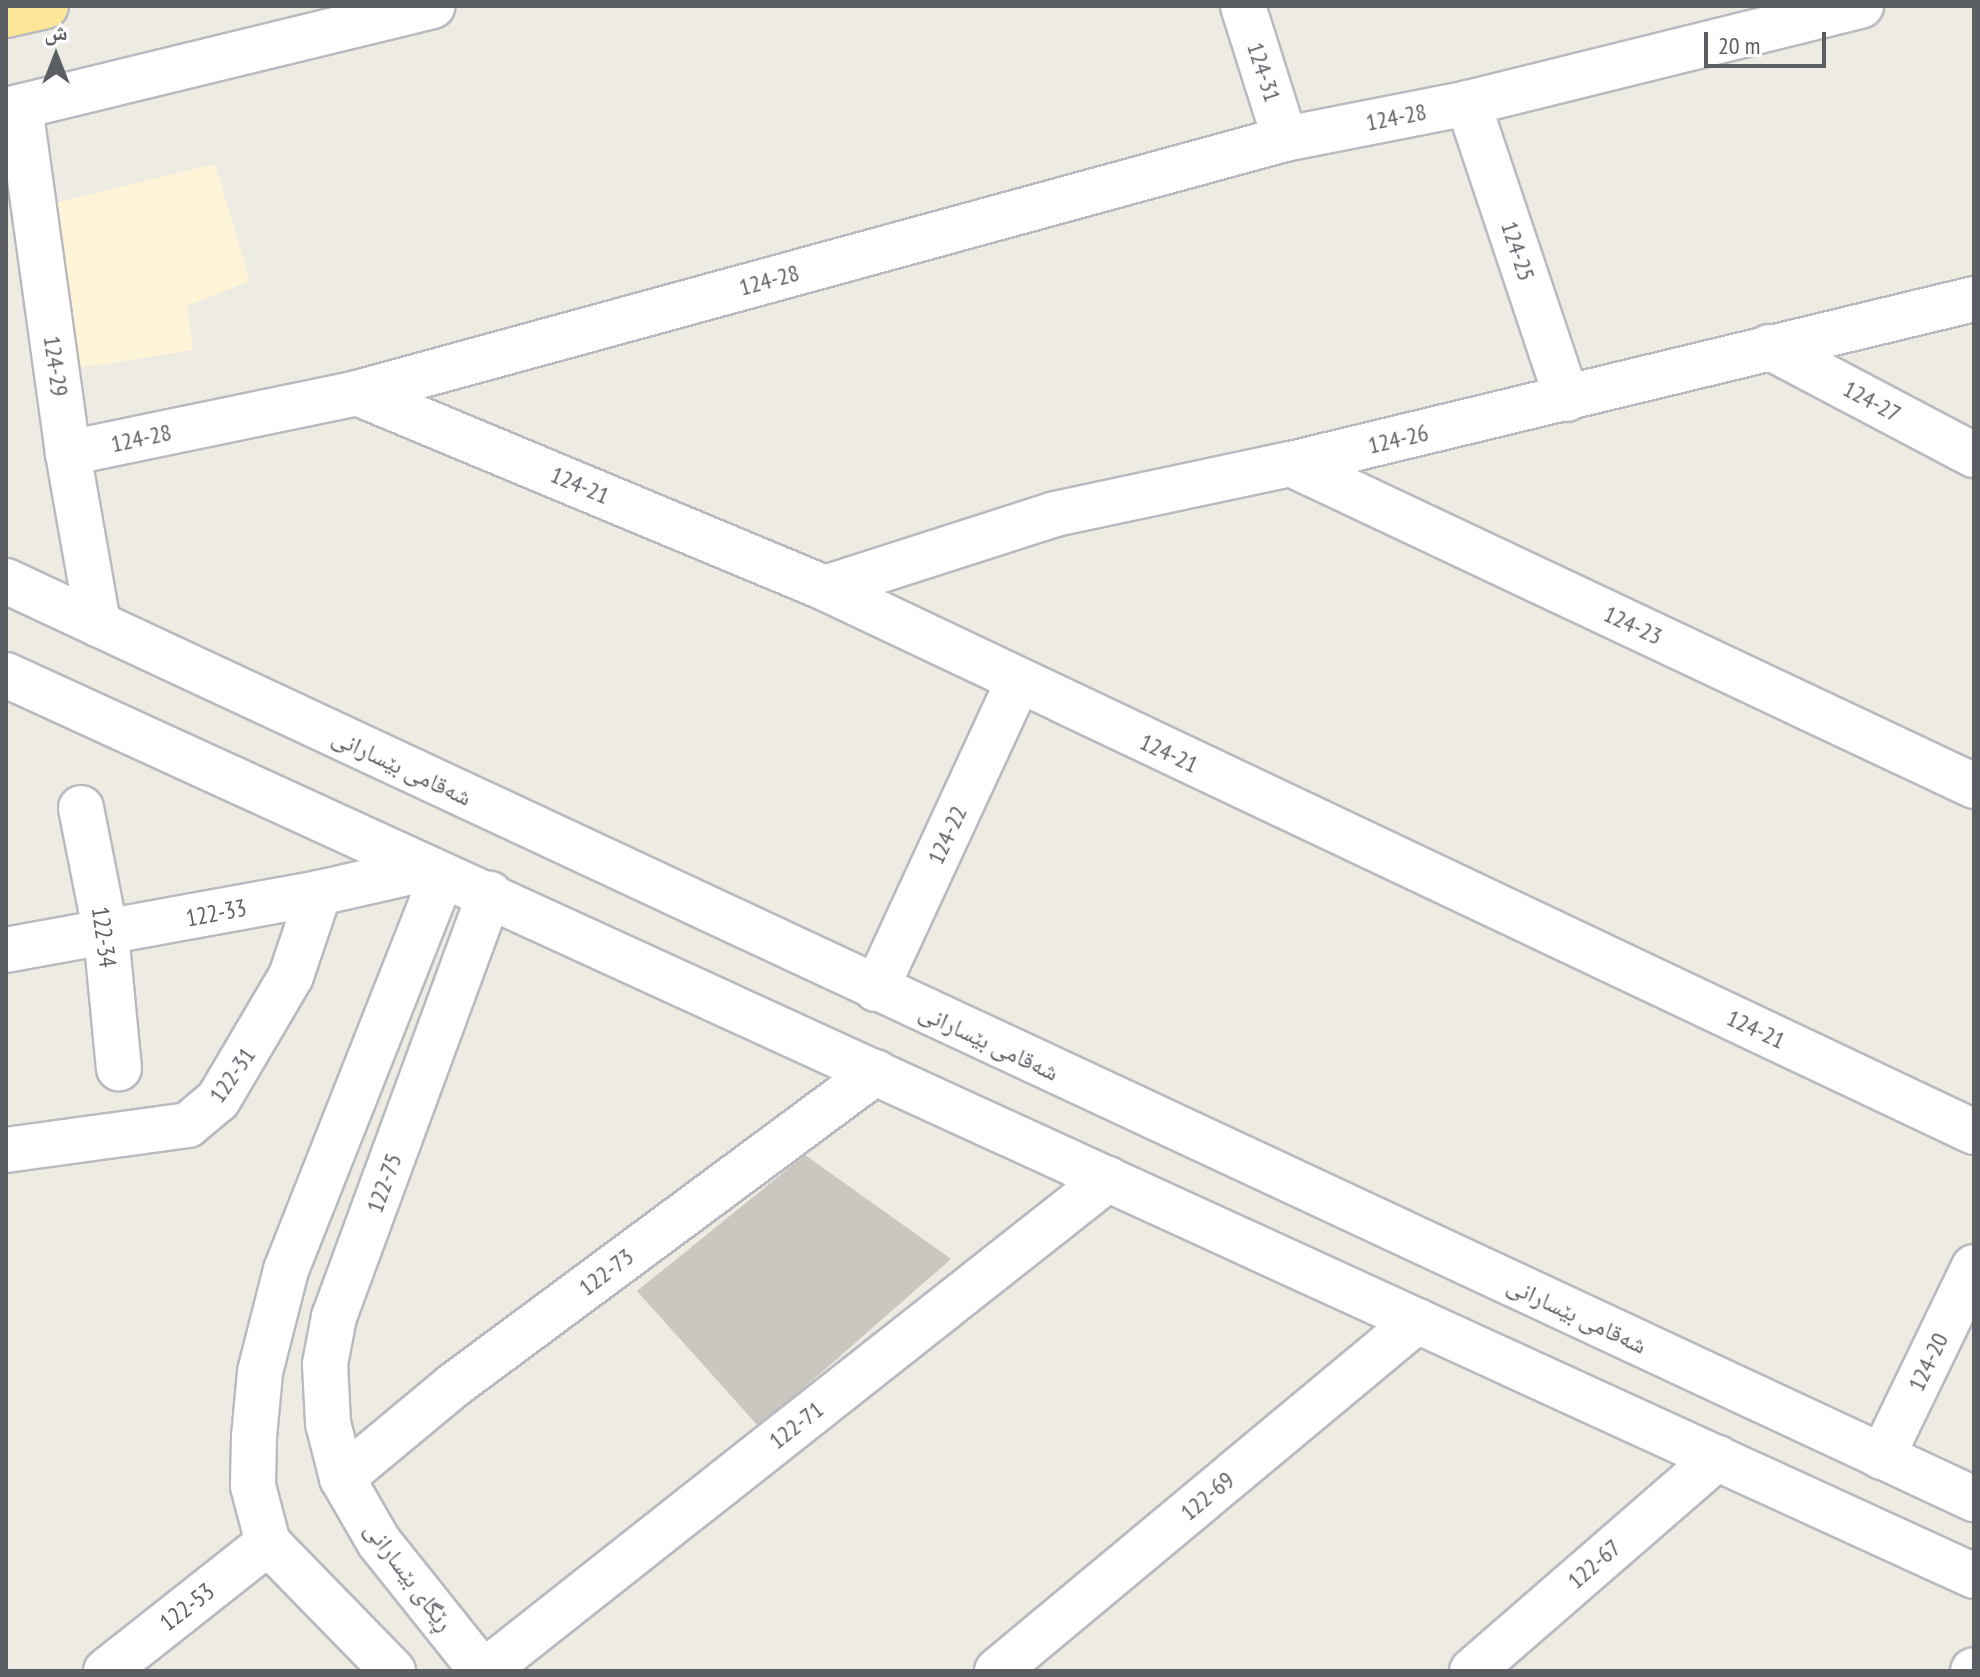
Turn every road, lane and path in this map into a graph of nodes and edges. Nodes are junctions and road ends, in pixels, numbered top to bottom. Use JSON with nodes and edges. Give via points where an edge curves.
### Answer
{"nodes":[{"id":1,"x":46,"y":6,"type":"edge"},
{"id":2,"x":433,"y":6,"type":"edge"},
{"id":3,"x":1243,"y":6,"type":"edge"},
{"id":4,"x":1861,"y":6,"type":"edge"},
{"id":5,"x":6,"y":15,"type":"edge"},
{"id":6,"x":1468,"y":103,"type":"junction"},
{"id":7,"x":13,"y":108,"type":"edge"},
{"id":8,"x":1285,"y":139,"type":"junction"},
{"id":9,"x":1974,"y":299,"type":"edge"},
{"id":10,"x":1769,"y":347,"type":"junction"},
{"id":11,"x":357,"y":393,"type":"junction"},
{"id":12,"x":1567,"y":399,"type":"junction"},
{"id":13,"x":68,"y":453,"type":"junction"},
{"id":14,"x":1974,"y":455,"type":"edge"},
{"id":15,"x":1291,"y":464,"type":"junction"},
{"id":16,"x":6,"y":581,"type":"edge"},
{"id":17,"x":825,"y":588,"type":"junction"},
{"id":18,"x":98,"y":624,"type":"junction"},
{"id":19,"x":6,"y":675,"type":"edge"},
{"id":20,"x":1018,"y":682,"type":"junction"},
{"id":21,"x":1974,"y":786,"type":"edge"},
{"id":22,"x":81,"y":808,"type":"dead end"},
{"id":23,"x":433,"y":872,"type":"junction"},
{"id":24,"x":319,"y":893,"type":"junction"},
{"id":25,"x":490,"y":894,"type":"junction"},
{"id":26,"x":106,"y":934,"type":"junction"},
{"id":27,"x":6,"y":950,"type":"edge"},
{"id":28,"x":876,"y":989,"type":"junction"},
{"id":29,"x":119,"y":1068,"type":"dead end"},
{"id":30,"x":876,"y":1072,"type":"junction"},
{"id":31,"x":1974,"y":1132,"type":"edge"},
{"id":32,"x":6,"y":1150,"type":"edge"},
{"id":33,"x":1108,"y":1179,"type":"junction"},
{"id":34,"x":1974,"y":1267,"type":"edge"},
{"id":35,"x":1417,"y":1321,"type":"junction"},
{"id":36,"x":1882,"y":1457,"type":"junction"},
{"id":37,"x":1717,"y":1458,"type":"junction"},
{"id":38,"x":342,"y":1478,"type":"junction"},
{"id":39,"x":1974,"y":1499,"type":"edge"},
{"id":40,"x":1974,"y":1515,"type":"edge"},
{"id":41,"x":268,"y":1543,"type":"junction"},
{"id":42,"x":1962,"y":1570,"type":"edge"},
{"id":43,"x":106,"y":1671,"type":"edge"},
{"id":44,"x":393,"y":1671,"type":"edge"},
{"id":45,"x":483,"y":1671,"type":"edge"},
{"id":46,"x":997,"y":1671,"type":"edge"},
{"id":47,"x":1472,"y":1671,"type":"edge"}],
"edges":[{"from":1,"to":5,"type":"highway"},
{"from":2,"to":7,"type":"street"},
{"from":3,"to":8,"type":"street","name":"124-31"},
{"from":4,"to":6,"type":"street","name":"124-28"},
{"from":6,"to":8,"type":"street","name":"124-28"},
{"from":6,"to":12,"type":"street","name":"124-25"},
{"from":7,"to":13,"type":"street","name":"124-29"},
{"from":8,"to":11,"type":"street","name":"124-28"},
{"from":9,"to":10,"type":"street","name":"124-26"},
{"from":10,"to":12,"type":"street","name":"124-26"},
{"from":10,"to":14,"type":"street","name":"124-27"},
{"from":11,"to":13,"type":"street","name":"124-28"},
{"from":11,"to":17,"type":"street","name":"124-21"},
{"from":12,"to":15,"type":"street","name":"124-26"},
{"from":13,"to":18,"type":"street","name":"124-29"},
{"from":15,"to":17,"type":"street","name":"124-26","via":[[1055,514]]},
{"from":15,"to":21,"type":"street","name":"124-23"},
{"from":16,"to":18,"type":"street","name":"شەقامی بێسارانی"},
{"from":17,"to":20,"type":"street","name":"124-21"},
{"from":18,"to":28,"type":"street","name":"شەقامی بێسارانی"},
{"from":19,"to":23,"type":"street"},
{"from":20,"to":28,"type":"street","name":"124-22"},
{"from":20,"to":31,"type":"street","name":"124-21"},
{"from":22,"to":26,"type":"street","name":"122-34"},
{"from":23,"to":24,"type":"street","name":"122-33"},
{"from":23,"to":25,"type":"street"},
{"from":23,"to":41,"type":"street","via":[[286,1270],[260,1372],[253,1486]]},
{"from":24,"to":26,"type":"street","name":"122-33"},
{"from":24,"to":32,"type":"street","name":"122-31","via":[[291,976],[218,1100],[188,1125]]},
{"from":25,"to":30,"type":"street"},
{"from":25,"to":38,"type":"street","name":"122-75","via":[[334,1317],[325,1364],[328,1423]]},
{"from":26,"to":27,"type":"street","name":"122-33"},
{"from":26,"to":29,"type":"street","name":"122-34"},
{"from":28,"to":36,"type":"street","name":"شەقامی بێسارانی"},
{"from":30,"to":33,"type":"street"},
{"from":30,"to":38,"type":"street","name":"122-73","via":[[454,1385]]},
{"from":33,"to":35,"type":"street"},
{"from":33,"to":45,"type":"street","name":"122-71"},
{"from":34,"to":36,"type":"street","name":"124-20"},
{"from":35,"to":37,"type":"street"},
{"from":35,"to":46,"type":"street","name":"122-69"},
{"from":36,"to":39,"type":"street","name":"شەقامی بێسارانی"},
{"from":37,"to":42,"type":"street"},
{"from":37,"to":47,"type":"street","name":"122-67"},
{"from":38,"to":45,"type":"street","name":"ڕێگای بێسارانی","via":[[379,1542]]},
{"from":40,"to":42,"type":"street"},
{"from":41,"to":43,"type":"street","name":"122-53"},
{"from":41,"to":44,"type":"street"}]}
